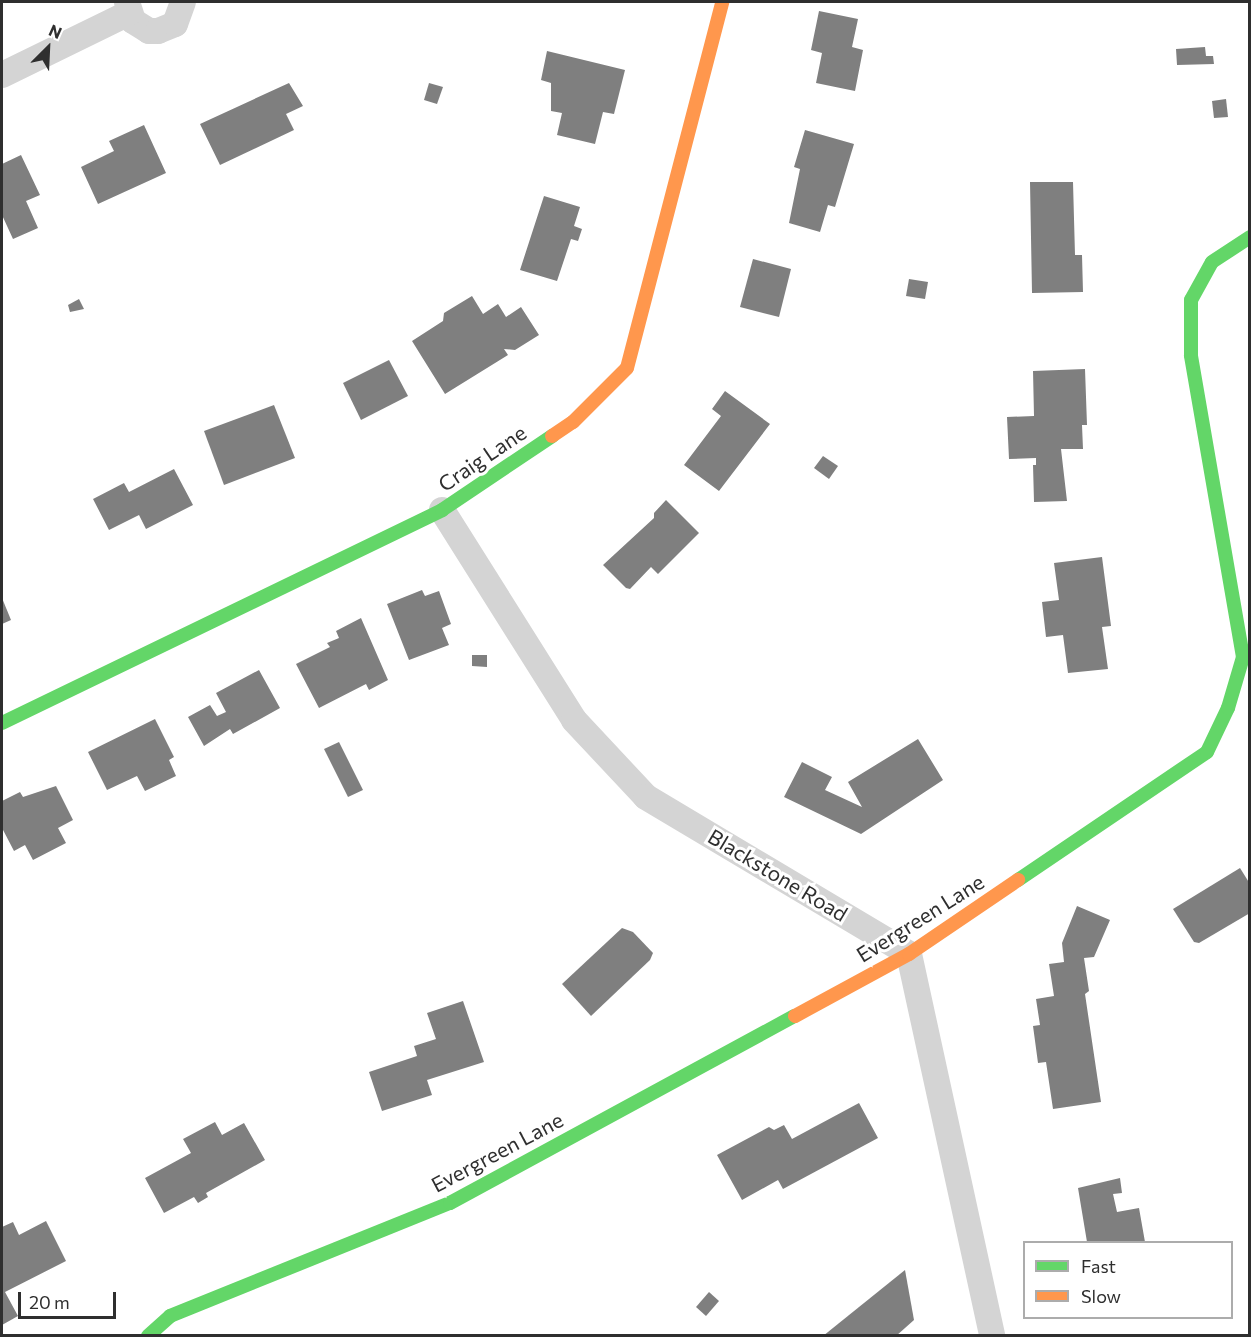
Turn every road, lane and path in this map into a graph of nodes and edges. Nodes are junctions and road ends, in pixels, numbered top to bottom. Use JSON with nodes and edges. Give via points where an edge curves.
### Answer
{"nodes":[{"id":1,"x":183,"y":2,"type":"edge"},
{"id":2,"x":722,"y":2,"type":"edge"},
{"id":3,"x":128,"y":7,"type":"edge"},
{"id":4,"x":2,"y":75,"type":"edge"},
{"id":5,"x":1250,"y":237,"type":"edge"},
{"id":6,"x":442,"y":510,"type":"junction"},
{"id":7,"x":2,"y":723,"type":"edge"},
{"id":8,"x":909,"y":954,"type":"junction"},
{"id":9,"x":147,"y":1335,"type":"edge"},
{"id":10,"x":992,"y":1335,"type":"edge"}],
"edges":[{"from":1,"to":3,"type":"street","via":[[175,24],[158,31],[140,27]]},
{"from":2,"to":6,"type":"street","name":"Craig Lane","via":[[627,368],[573,422]]},
{"from":3,"to":4,"type":"street"},
{"from":5,"to":8,"type":"street","name":"Evergreen Lane","via":[[1212,262],[1191,300],[1191,355],[1243,657],[1224,717],[1206,752]]},
{"from":6,"to":7,"type":"street","name":"Craig Lane"},
{"from":6,"to":8,"type":"street","name":"Blackstone Road","via":[[574,720],[646,797]]},
{"from":8,"to":9,"type":"street","name":"Evergreen Lane","via":[[450,1203],[170,1316]]},
{"from":8,"to":10,"type":"street"}]}
